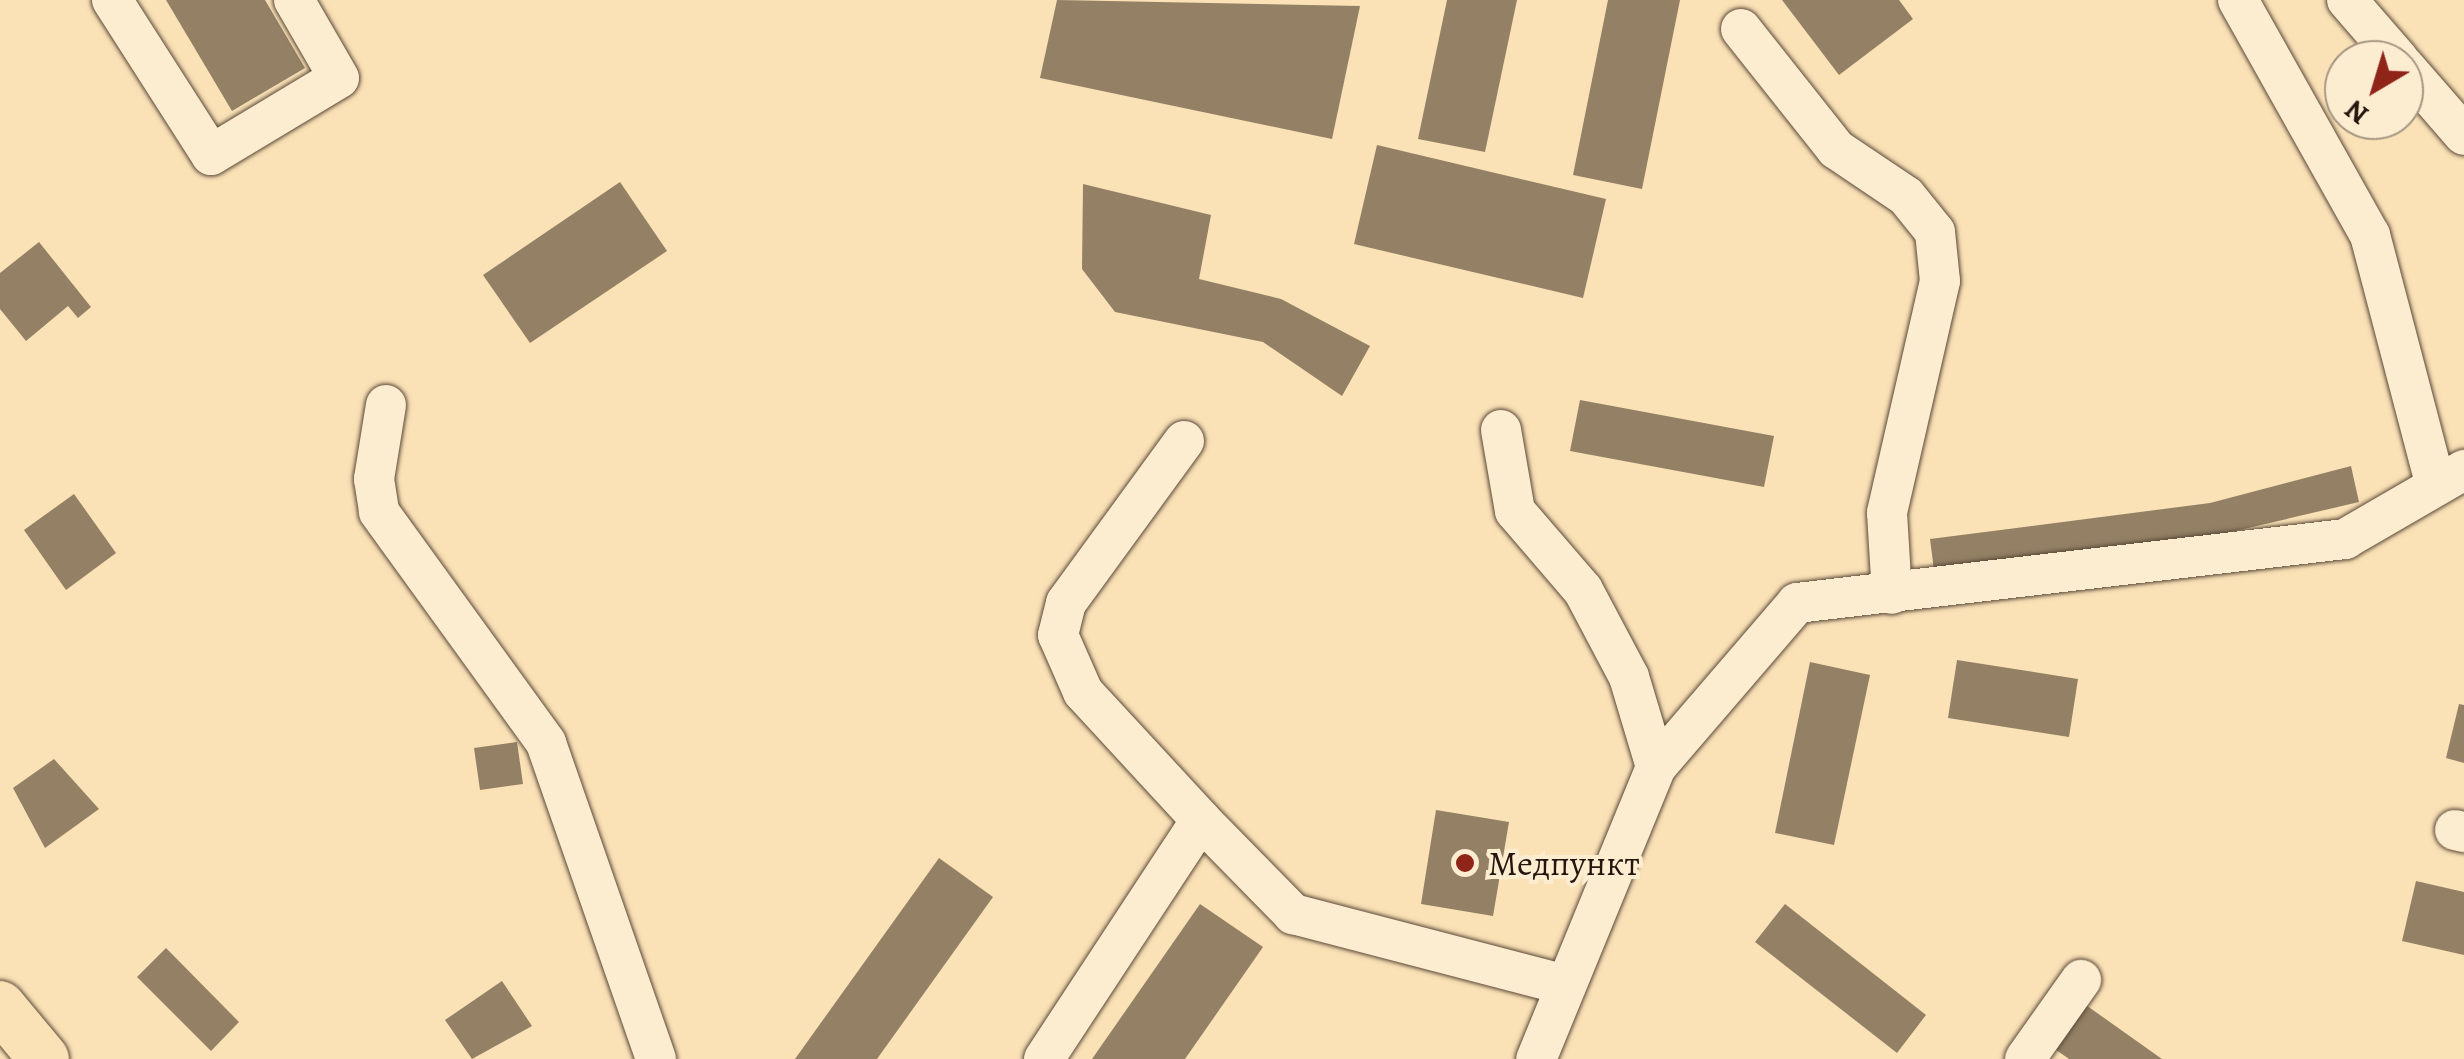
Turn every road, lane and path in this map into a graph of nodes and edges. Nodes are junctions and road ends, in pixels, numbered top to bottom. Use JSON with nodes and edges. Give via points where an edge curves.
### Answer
{"nodes":[{"id":1,"x":112,"y":0,"type":"edge"},
{"id":2,"x":294,"y":0,"type":"edge"},
{"id":3,"x":2238,"y":0,"type":"edge"},
{"id":4,"x":2347,"y":0,"type":"edge"},
{"id":5,"x":1741,"y":29,"type":"dead end"},
{"id":6,"x":2382,"y":40,"type":"edge"},
{"id":7,"x":2424,"y":89,"type":"edge"},
{"id":8,"x":2464,"y":135,"type":"edge"},
{"id":9,"x":386,"y":405,"type":"dead end"},
{"id":10,"x":1501,"y":430,"type":"dead end"},
{"id":11,"x":1184,"y":441,"type":"dead end"},
{"id":12,"x":2449,"y":477,"type":"edge"},
{"id":13,"x":1892,"y":594,"type":"junction"},
{"id":14,"x":1656,"y":766,"type":"junction"},
{"id":15,"x":1201,"y":820,"type":"junction"},
{"id":16,"x":2081,"y":980,"type":"dead end"},
{"id":17,"x":1566,"y":984,"type":"junction"},
{"id":18,"x":0,"y":1006,"type":"edge"},
{"id":19,"x":37,"y":1056,"type":"edge"},
{"id":20,"x":656,"y":1059,"type":"edge"},
{"id":21,"x":1044,"y":1059,"type":"edge"},
{"id":22,"x":1536,"y":1059,"type":"edge"},
{"id":23,"x":2025,"y":1059,"type":"edge"}],
"edges":[{"from":1,"to":2,"type":"lane","via":[[211,156],[339,78]]},
{"from":3,"to":12,"type":"lane","via":[[2370,235]]},
{"from":4,"to":6,"type":"lane"},
{"from":5,"to":13,"type":"lane","via":[[1836,149],[1906,196],[1935,232],[1940,281],[1887,512]]},
{"from":7,"to":8,"type":"lane"},
{"from":9,"to":20,"type":"lane","via":[[378,512],[546,742]]},
{"from":10,"to":14,"type":"lane","via":[[1515,511],[1583,590],[1629,677]]},
{"from":11,"to":15,"type":"lane","via":[[1066,603],[1058,635],[1083,692]]},
{"from":12,"to":13,"type":"lane","via":[[2345,540]]},
{"from":13,"to":14,"type":"lane","via":[[1797,604]]},
{"from":14,"to":17,"type":"lane"},
{"from":15,"to":17,"type":"lane","via":[[1293,914]]},
{"from":15,"to":21,"type":"lane"},
{"from":16,"to":23,"type":"lane"},
{"from":17,"to":22,"type":"lane"},
{"from":18,"to":19,"type":"main road"}]}
